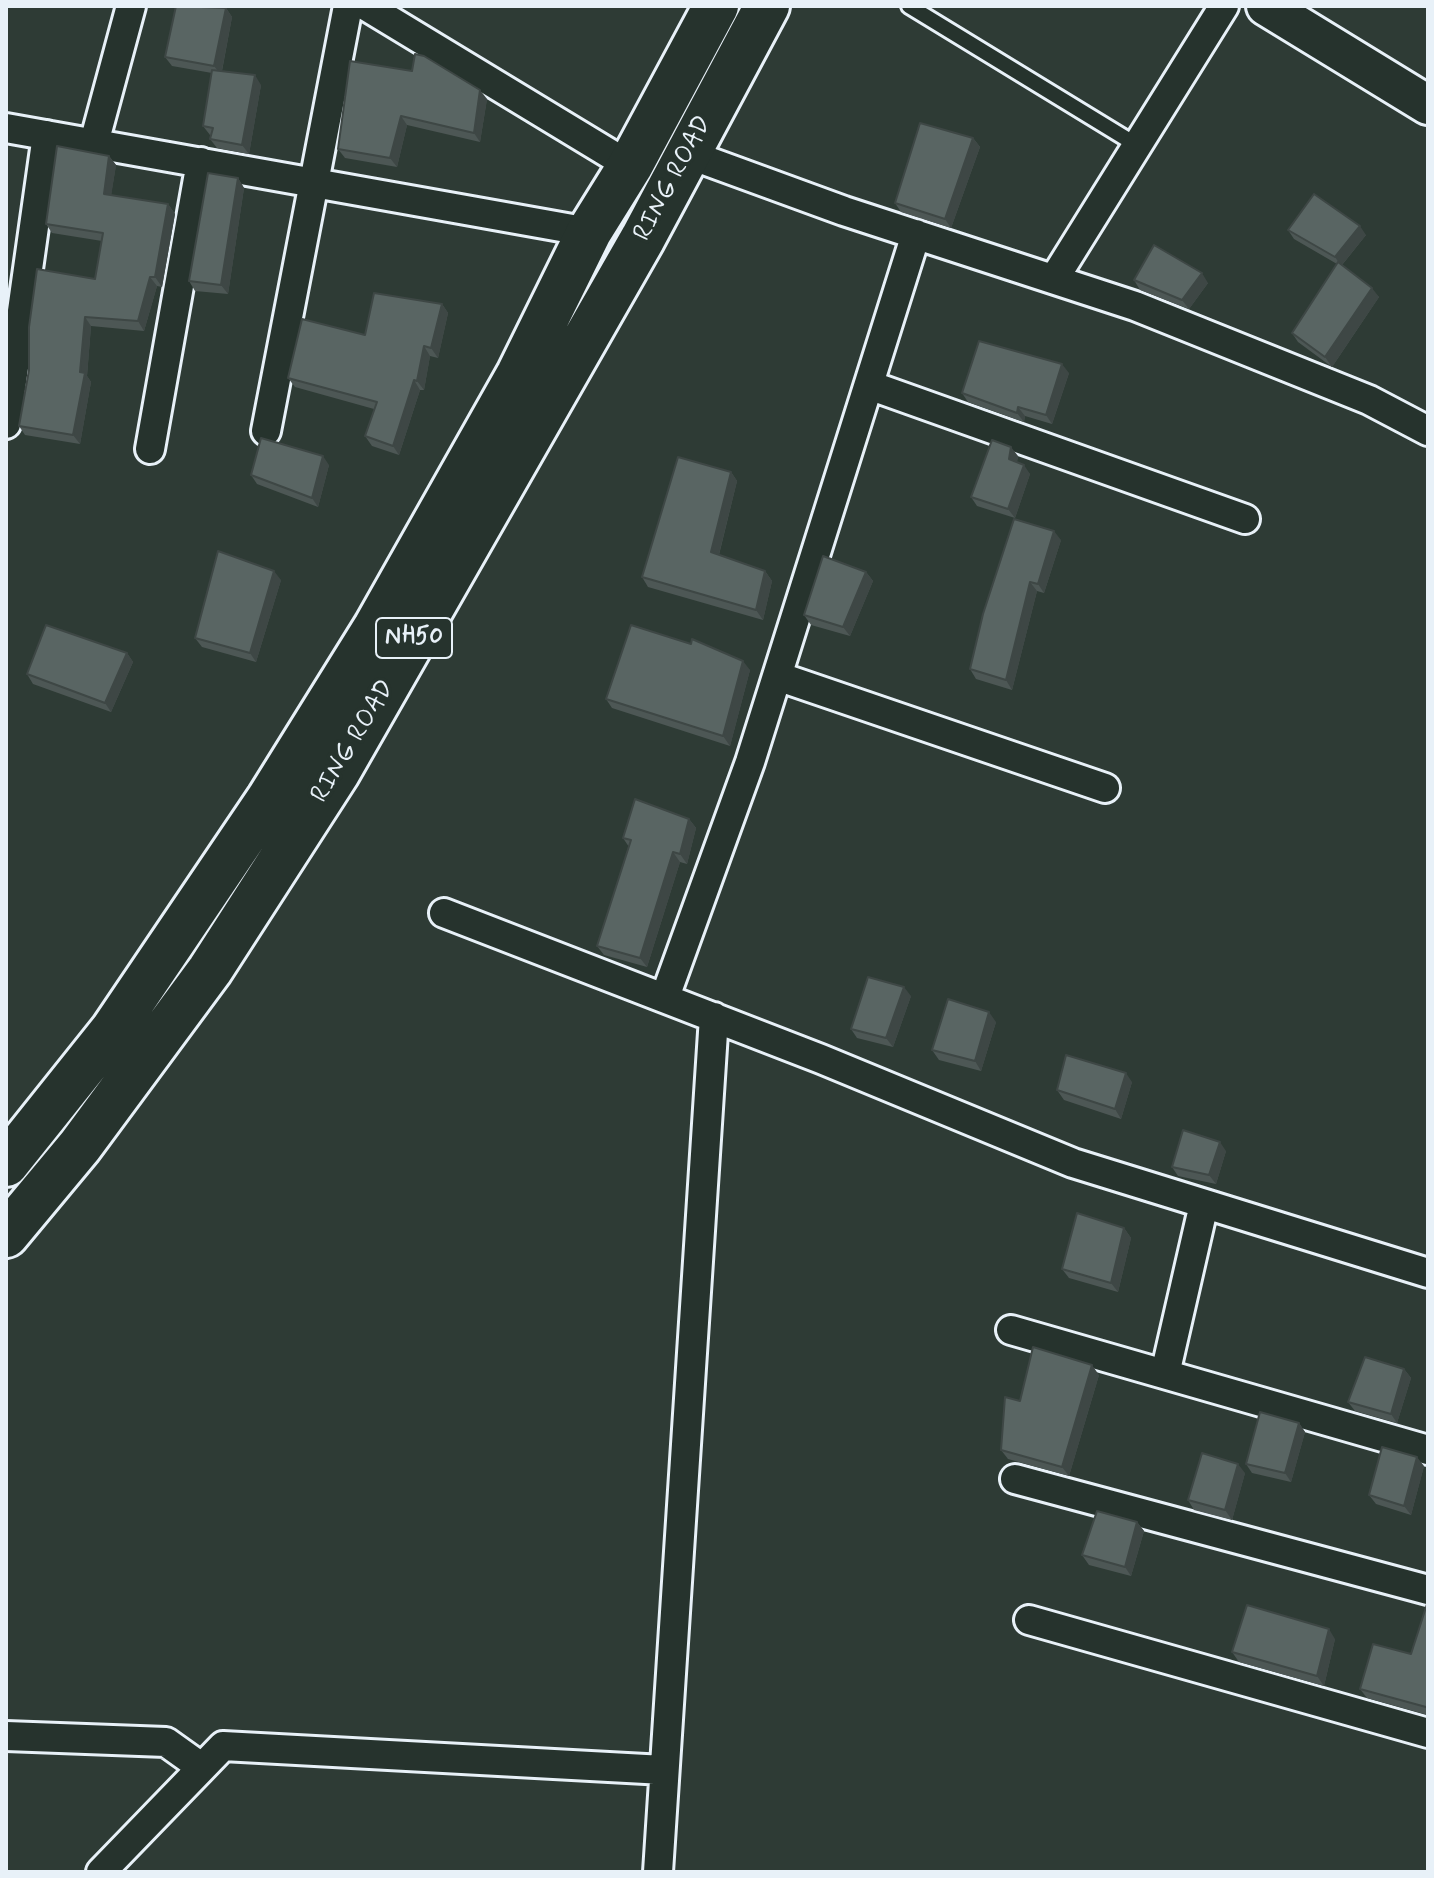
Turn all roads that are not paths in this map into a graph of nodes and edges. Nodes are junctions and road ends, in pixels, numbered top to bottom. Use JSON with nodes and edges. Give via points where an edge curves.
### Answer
{"nodes":[{"id":1,"x":131,"y":6,"type":"edge"},
{"id":2,"x":348,"y":6,"type":"edge"},
{"id":3,"x":366,"y":6,"type":"edge"},
{"id":4,"x":716,"y":6,"type":"edge"},
{"id":5,"x":767,"y":6,"type":"edge"},
{"id":6,"x":909,"y":6,"type":"edge"},
{"id":7,"x":1224,"y":6,"type":"edge"},
{"id":8,"x":1266,"y":6,"type":"edge"},
{"id":9,"x":1428,"y":105,"type":"edge"},
{"id":10,"x":6,"y":128,"type":"edge"},
{"id":11,"x":47,"y":135,"type":"junction"},
{"id":12,"x":94,"y":143,"type":"junction"},
{"id":13,"x":1135,"y":144,"type":"junction"},
{"id":14,"x":688,"y":154,"type":"junction"},
{"id":15,"x":201,"y":162,"type":"junction"},
{"id":16,"x":630,"y":166,"type":"junction"},
{"id":17,"x":316,"y":183,"type":"junction"},
{"id":18,"x":589,"y":232,"type":"junction"},
{"id":19,"x":916,"y":234,"type":"junction"},
{"id":20,"x":1054,"y":279,"type":"junction"},
{"id":21,"x":869,"y":385,"type":"junction"},
{"id":22,"x":6,"y":424,"type":"edge"},
{"id":23,"x":266,"y":431,"type":"dead end"},
{"id":24,"x":1428,"y":431,"type":"edge"},
{"id":25,"x":150,"y":449,"type":"dead end"},
{"id":26,"x":1245,"y":519,"type":"dead end"},
{"id":27,"x":777,"y":676,"type":"junction"},
{"id":28,"x":1105,"y":788,"type":"dead end"},
{"id":29,"x":444,"y":913,"type":"dead end"},
{"id":30,"x":665,"y":997,"type":"junction"},
{"id":31,"x":714,"y":1017,"type":"junction"},
{"id":32,"x":6,"y":1164,"type":"edge"},
{"id":33,"x":1204,"y":1204,"type":"junction"},
{"id":34,"x":6,"y":1235,"type":"edge"},
{"id":35,"x":1428,"y":1273,"type":"edge"},
{"id":36,"x":1011,"y":1330,"type":"dead end"},
{"id":37,"x":1165,"y":1374,"type":"junction"},
{"id":38,"x":1428,"y":1450,"type":"edge"},
{"id":39,"x":1015,"y":1479,"type":"dead end"},
{"id":40,"x":1428,"y":1590,"type":"edge"},
{"id":41,"x":1029,"y":1620,"type":"dead end"},
{"id":42,"x":1428,"y":1733,"type":"edge"},
{"id":43,"x":6,"y":1736,"type":"edge"},
{"id":44,"x":201,"y":1767,"type":"junction"},
{"id":45,"x":664,"y":1770,"type":"junction"},
{"id":46,"x":101,"y":1872,"type":"edge"},
{"id":47,"x":658,"y":1872,"type":"edge"}],
"edges":[{"from":1,"to":12,"type":"street"},
{"from":2,"to":17,"type":"street"},
{"from":3,"to":16,"type":"street"},
{"from":4,"to":16,"type":"highway","name":"RING ROAD","number":"NH50"},
{"from":5,"to":14,"type":"highway","name":"RING ROAD","number":"NH50"},
{"from":6,"to":13,"type":"lane"},
{"from":7,"to":13,"type":"street"},
{"from":8,"to":9,"type":"street"},
{"from":10,"to":11,"type":"street"},
{"from":11,"to":12,"type":"street"},
{"from":11,"to":22,"type":"street"},
{"from":12,"to":15,"type":"street"},
{"from":13,"to":20,"type":"street"},
{"from":14,"to":19,"type":"street"},
{"from":14,"to":34,"type":"highway","name":"RING ROAD","number":"NH50","via":[[337,773],[210,970],[80,1146]]},
{"from":15,"to":17,"type":"street"},
{"from":15,"to":25,"type":"street"},
{"from":16,"to":18,"type":"highway","name":"RING ROAD","number":"NH50"},
{"from":17,"to":18,"type":"street"},
{"from":17,"to":23,"type":"street"},
{"from":18,"to":32,"type":"highway","name":"RING ROAD","number":"NH50","via":[[519,374],[376,627],[269,799],[113,1030]]},
{"from":19,"to":20,"type":"street"},
{"from":19,"to":21,"type":"street"},
{"from":20,"to":24,"type":"street","via":[[1340,388]]},
{"from":21,"to":26,"type":"street"},
{"from":21,"to":27,"type":"street"},
{"from":27,"to":28,"type":"street"},
{"from":27,"to":30,"type":"street"},
{"from":29,"to":30,"type":"street"},
{"from":30,"to":31,"type":"street"},
{"from":31,"to":33,"type":"street","via":[[1073,1163]]},
{"from":31,"to":45,"type":"street"},
{"from":33,"to":35,"type":"street"},
{"from":33,"to":37,"type":"street"},
{"from":36,"to":37,"type":"street"},
{"from":37,"to":38,"type":"street"},
{"from":39,"to":40,"type":"street"},
{"from":41,"to":42,"type":"street"},
{"from":43,"to":44,"type":"street","via":[[166,1742]]},
{"from":44,"to":45,"type":"street","via":[[223,1746]]},
{"from":44,"to":46,"type":"street"},
{"from":45,"to":47,"type":"street"}]}
